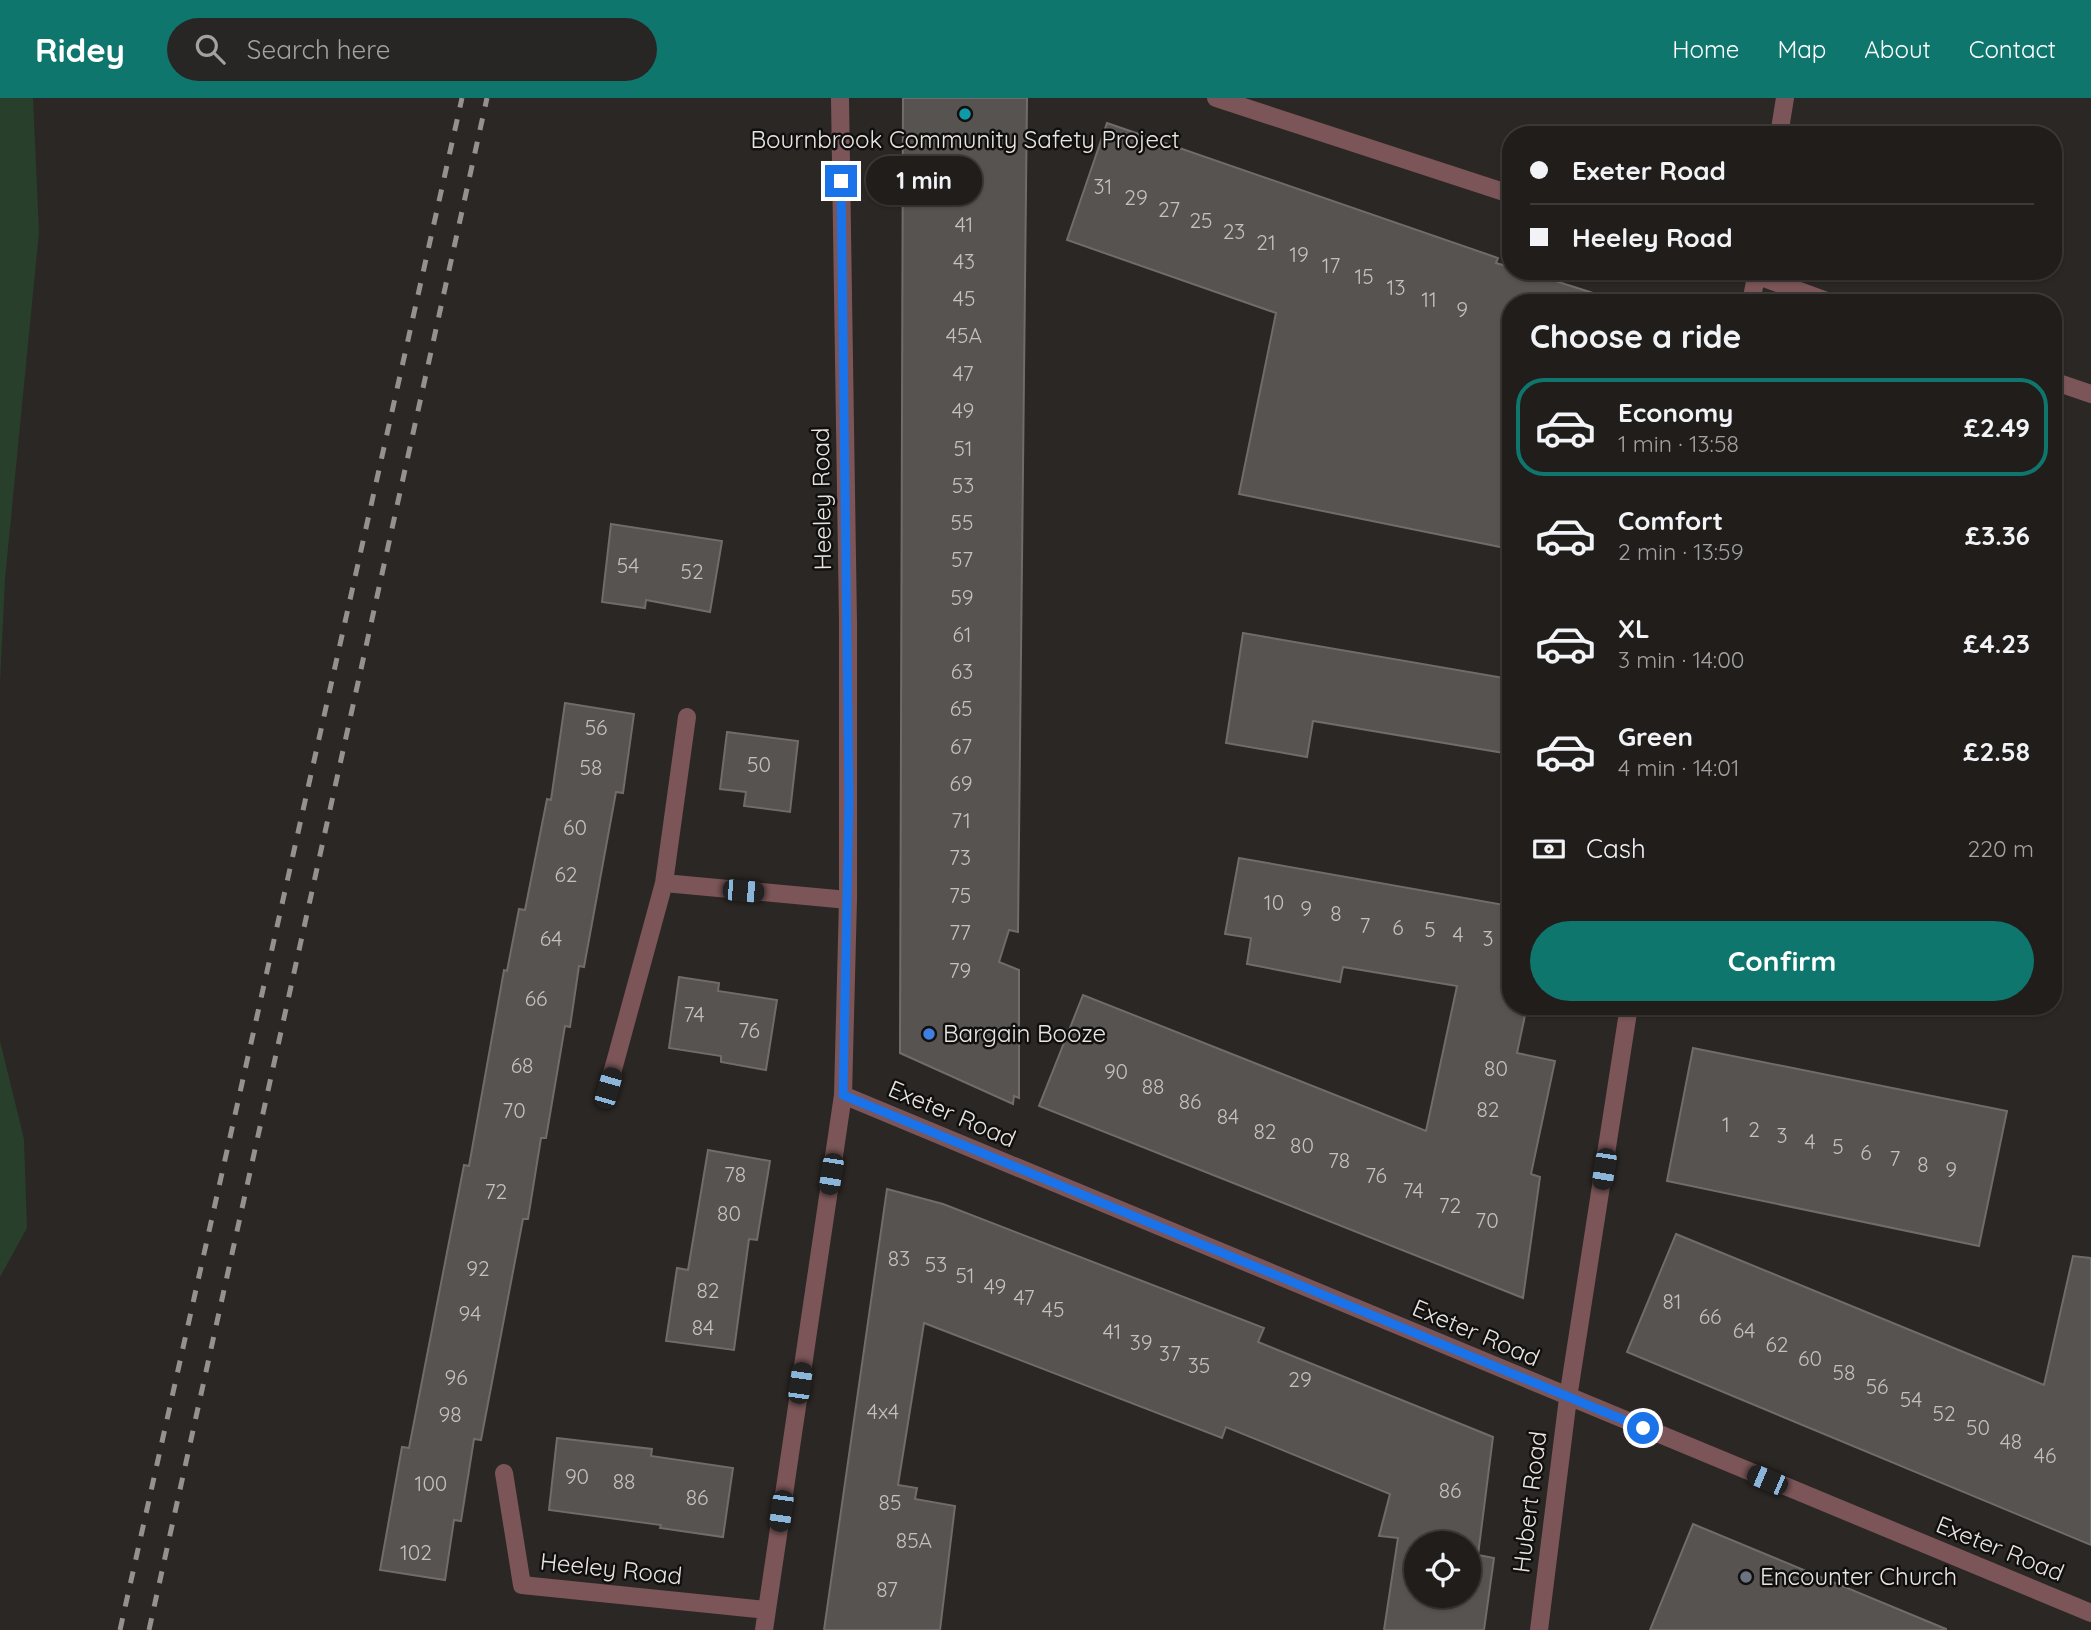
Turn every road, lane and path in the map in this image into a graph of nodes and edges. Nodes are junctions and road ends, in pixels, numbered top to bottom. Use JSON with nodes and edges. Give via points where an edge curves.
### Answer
{"nodes":[{"id":1,"x":840,"y":98,"type":"edge"},
{"id":2,"x":1216,"y":98,"type":"edge"},
{"id":3,"x":1786,"y":98,"type":"edge"},
{"id":4,"x":1781,"y":126,"type":"edge"},
{"id":5,"x":1502,"y":191,"type":"edge"},
{"id":6,"x":1773,"y":280,"type":"edge"},
{"id":7,"x":1809,"y":294,"type":"edge"},
{"id":8,"x":2062,"y":384,"type":"edge"},
{"id":9,"x":2091,"y":394,"type":"edge"},
{"id":10,"x":687,"y":717,"type":"dead end"},
{"id":11,"x":664,"y":883,"type":"junction"},
{"id":12,"x":848,"y":900,"type":"junction"},
{"id":13,"x":1628,"y":1015,"type":"edge"},
{"id":14,"x":608,"y":1088,"type":"dead end"},
{"id":15,"x":843,"y":1095,"type":"junction"},
{"id":16,"x":1568,"y":1398,"type":"junction"},
{"id":17,"x":505,"y":1473,"type":"dead end"},
{"id":18,"x":766,"y":1610,"type":"junction"},
{"id":19,"x":2091,"y":1613,"type":"edge"},
{"id":20,"x":764,"y":1630,"type":"edge"},
{"id":21,"x":1539,"y":1630,"type":"edge"}],
"edges":[{"from":1,"to":12,"type":"street","name":"Heeley Road"},
{"from":2,"to":5,"type":"street"},
{"from":3,"to":4,"type":"street"},
{"from":6,"to":7,"type":"street"},
{"from":8,"to":9,"type":"street"},
{"from":10,"to":11,"type":"street"},
{"from":11,"to":12,"type":"street"},
{"from":11,"to":14,"type":"street"},
{"from":12,"to":15,"type":"street","name":"Heeley Road"},
{"from":13,"to":16,"type":"street","name":"Hubert Road"},
{"from":15,"to":16,"type":"street","name":"Exeter Road"},
{"from":15,"to":18,"type":"street","name":"Heeley Road"},
{"from":16,"to":19,"type":"street","name":"Exeter Road"},
{"from":16,"to":21,"type":"street","name":"Hubert Road"},
{"from":17,"to":18,"type":"street","name":"Heeley Road","via":[[522,1585]]},
{"from":18,"to":20,"type":"street","name":"Heeley Road"}]}
